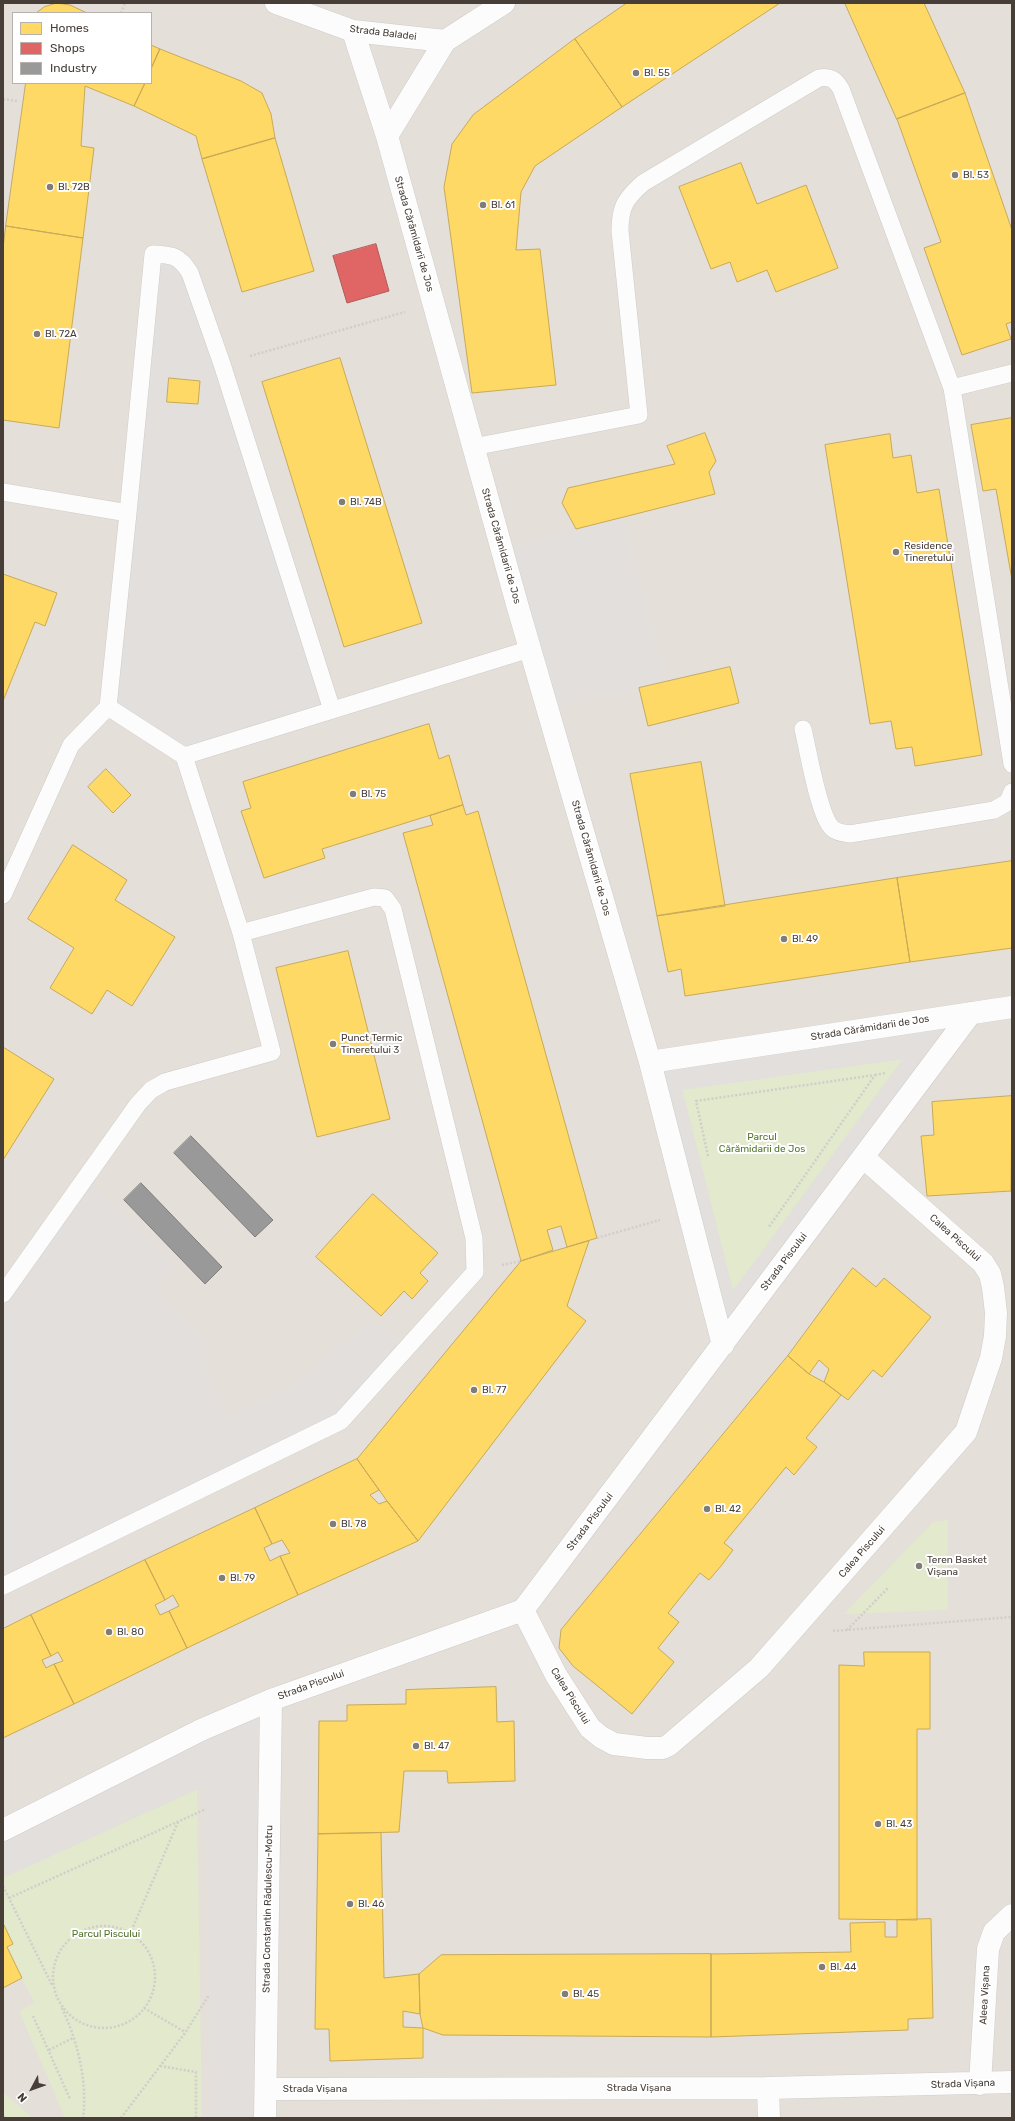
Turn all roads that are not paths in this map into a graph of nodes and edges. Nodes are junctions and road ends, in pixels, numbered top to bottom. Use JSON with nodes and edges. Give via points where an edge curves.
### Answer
{"nodes":[{"id":1,"x":276,"y":3,"type":"edge"},
{"id":2,"x":504,"y":3,"type":"edge"},
{"id":3,"x":353,"y":31,"type":"junction"},
{"id":4,"x":445,"y":40,"type":"junction"},
{"id":5,"x":387,"y":136,"type":"junction"},
{"id":6,"x":1012,"y":374,"type":"edge"},
{"id":7,"x":952,"y":388,"type":"junction"},
{"id":8,"x":473,"y":447,"type":"junction"},
{"id":9,"x":3,"y":492,"type":"edge"},
{"id":10,"x":128,"y":513,"type":"junction"},
{"id":11,"x":530,"y":649,"type":"junction"},
{"id":12,"x":108,"y":707,"type":"junction"},
{"id":13,"x":332,"y":710,"type":"junction"},
{"id":14,"x":803,"y":729,"type":"dead end"},
{"id":15,"x":184,"y":756,"type":"junction"},
{"id":16,"x":1012,"y":764,"type":"edge"},
{"id":17,"x":1012,"y":792,"type":"edge"},
{"id":18,"x":3,"y":895,"type":"edge"},
{"id":19,"x":241,"y":933,"type":"junction"},
{"id":20,"x":1012,"y":1007,"type":"edge"},
{"id":21,"x":971,"y":1013,"type":"junction"},
{"id":22,"x":650,"y":1062,"type":"junction"},
{"id":23,"x":863,"y":1157,"type":"junction"},
{"id":24,"x":3,"y":1294,"type":"edge"},
{"id":25,"x":723,"y":1345,"type":"junction"},
{"id":26,"x":3,"y":1586,"type":"edge"},
{"id":27,"x":523,"y":1610,"type":"junction"},
{"id":28,"x":270,"y":1700,"type":"junction"},
{"id":29,"x":3,"y":1830,"type":"edge"},
{"id":30,"x":1012,"y":1915,"type":"edge"},
{"id":31,"x":1012,"y":2082,"type":"edge"},
{"id":32,"x":980,"y":2084,"type":"junction"},
{"id":33,"x":768,"y":2088,"type":"junction"},
{"id":34,"x":266,"y":2089,"type":"junction"},
{"id":35,"x":265,"y":2118,"type":"edge"},
{"id":36,"x":769,"y":2118,"type":"edge"}],
"edges":[{"from":1,"to":3,"type":"street","name":"Strada Baladei"},
{"from":2,"to":4,"type":"street"},
{"from":3,"to":4,"type":"street","name":"Strada Baladei"},
{"from":3,"to":5,"type":"street","name":"Strada Cărămidarii de Jos"},
{"from":4,"to":5,"type":"street"},
{"from":5,"to":8,"type":"street","name":"Strada Cărămidarii de Jos"},
{"from":6,"to":7,"type":"lane"},
{"from":7,"to":8,"type":"lane","via":[[841,89],[836,81],[826,76],[643,183],[625,202],[620,216],[620,231],[639,415]]},
{"from":7,"to":16,"type":"lane"},
{"from":8,"to":11,"type":"street","name":"Strada Cărămidarii de Jos"},
{"from":9,"to":10,"type":"lane"},
{"from":10,"to":12,"type":"lane"},
{"from":10,"to":13,"type":"lane","via":[[153,254],[173,255],[186,267],[222,364]]},
{"from":11,"to":13,"type":"lane"},
{"from":11,"to":22,"type":"street","name":"Strada Cărămidarii de Jos"},
{"from":12,"to":15,"type":"lane"},
{"from":12,"to":18,"type":"lane","via":[[71,745]]},
{"from":13,"to":15,"type":"lane"},
{"from":14,"to":17,"type":"lane","via":[[824,815],[833,830],[842,833],[994,810],[1008,802]]},
{"from":15,"to":19,"type":"lane"},
{"from":19,"to":24,"type":"lane","via":[[272,1052],[165,1082],[151,1090],[138,1104]]},
{"from":19,"to":26,"type":"lane","via":[[374,897],[385,898],[390,903],[472,1230],[475,1272],[341,1421]]},
{"from":20,"to":21,"type":"street"},
{"from":21,"to":22,"type":"street","name":"Strada Cărămidarii de Jos"},
{"from":21,"to":23,"type":"street","name":"Strada Piscului"},
{"from":22,"to":25,"type":"street","name":"Strada Cărămidarii de Jos"},
{"from":23,"to":25,"type":"street","name":"Strada Piscului"},
{"from":23,"to":27,"type":"street","name":"Calea Piscului","via":[[983,1263],[990,1274],[996,1313],[995,1336],[991,1358],[966,1432],[759,1668],[675,1741],[663,1748],[614,1744],[590,1728],[556,1675]]},
{"from":25,"to":27,"type":"street","name":"Strada Piscului"},
{"from":27,"to":28,"type":"street","name":"Strada Piscului"},
{"from":28,"to":29,"type":"street","name":"Strada Piscului","via":[[201,1730]]},
{"from":28,"to":34,"type":"street","name":"Strada Constantin Rădulescu-Motru"},
{"from":30,"to":32,"type":"street","name":"Aleea Vișana","via":[[994,1932],[988,1948]]},
{"from":31,"to":32,"type":"street","name":"Strada Vișana"},
{"from":32,"to":33,"type":"street","name":"Strada Vișana"},
{"from":33,"to":34,"type":"street","name":"Strada Vișana"},
{"from":33,"to":36,"type":"street"},
{"from":34,"to":35,"type":"street","name":"Strada Constantin Rădulescu-Motru"}]}
